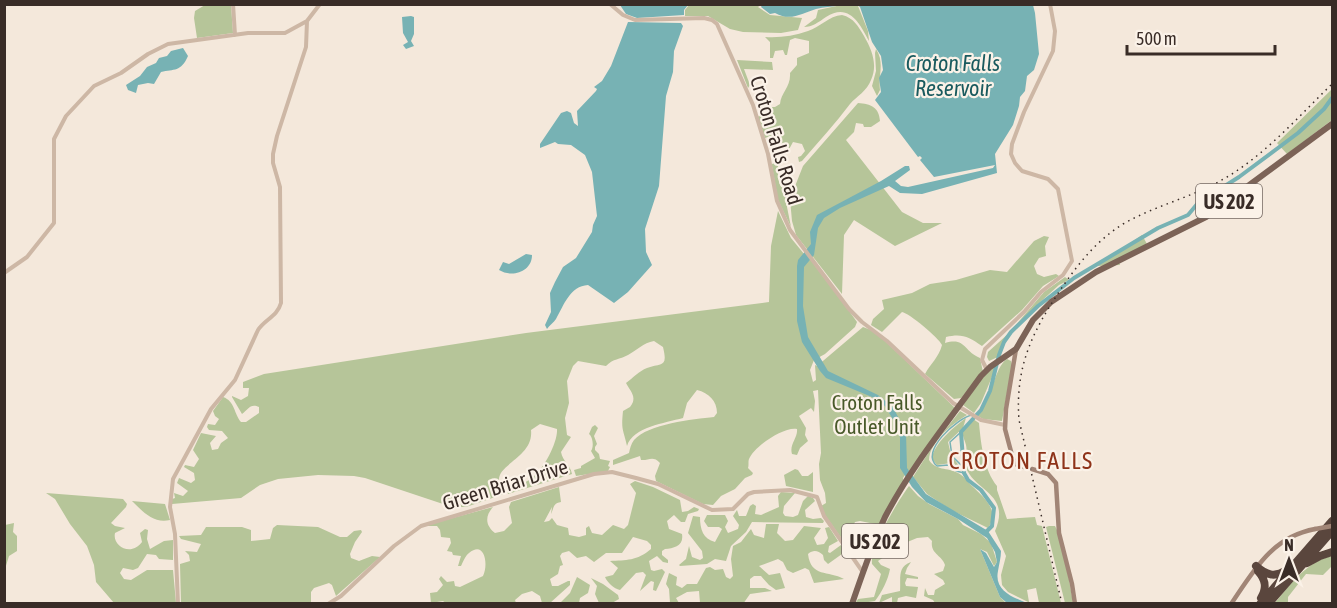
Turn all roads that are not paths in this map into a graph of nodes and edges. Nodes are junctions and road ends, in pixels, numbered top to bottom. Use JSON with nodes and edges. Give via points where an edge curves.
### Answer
{"nodes":[{"id":1,"x":233,"y":4,"type":"edge"},
{"id":2,"x":320,"y":4,"type":"edge"},
{"id":3,"x":610,"y":4,"type":"edge"},
{"id":4,"x":1050,"y":4,"type":"edge"},
{"id":5,"x":307,"y":21,"type":"junction"},
{"id":6,"x":236,"y":35,"type":"junction"},
{"id":7,"x":1332,"y":124,"type":"edge"},
{"id":8,"x":4,"y":273,"type":"edge"},
{"id":9,"x":1016,"y":350,"type":"junction"},
{"id":10,"x":987,"y":370,"type":"junction"},
{"id":11,"x":959,"y":407,"type":"junction"},
{"id":12,"x":1005,"y":425,"type":"junction"},
{"id":13,"x":1332,"y":521,"type":"edge"},
{"id":14,"x":1332,"y":528,"type":"edge"},
{"id":15,"x":1332,"y":552,"type":"edge"},
{"id":16,"x":1297,"y":566,"type":"junction"},
{"id":17,"x":1255,"y":568,"type":"junction"},
{"id":18,"x":863,"y":573,"type":"junction"},
{"id":19,"x":178,"y":603,"type":"edge"},
{"id":20,"x":328,"y":603,"type":"edge"},
{"id":21,"x":852,"y":603,"type":"edge"},
{"id":22,"x":1075,"y":603,"type":"edge"},
{"id":23,"x":1231,"y":603,"type":"edge"},
{"id":24,"x":1258,"y":603,"type":"edge"},
{"id":25,"x":1268,"y":603,"type":"edge"}],
"edges":[{"from":1,"to":6,"type":"street"},
{"from":2,"to":5,"type":"street"},
{"from":3,"to":11,"type":"street","name":"Croton Falls Road","via":[[635,20],[704,18],[719,27],[753,105],[779,206],[788,226],[859,319]]},
{"from":4,"to":10,"type":"street","via":[[1053,51],[1024,112],[1011,154],[1022,171],[1048,179],[1058,189],[1072,258],[1068,269],[985,349],[982,360]]},
{"from":5,"to":6,"type":"street","via":[[281,34]]},
{"from":5,"to":19,"type":"street","via":[[306,47],[273,154],[280,187],[281,303],[277,313],[260,327],[235,380],[211,409],[173,479],[170,507]]},
{"from":6,"to":8,"type":"street","via":[[168,44],[94,86],[66,116],[54,139],[54,223],[27,256]]},
{"from":7,"to":9,"type":"main road","number":"US 202","via":[[1206,217],[1090,276],[1043,308]]},
{"from":9,"to":10,"type":"main road","number":"US 202"},
{"from":9,"to":12,"type":"main road"},
{"from":10,"to":11,"type":"main road","number":"US 202"},
{"from":11,"to":12,"type":"street","name":"Croton Falls Road","via":[[978,419]]},
{"from":11,"to":18,"type":"main road","number":"US 202","via":[[882,525]]},
{"from":12,"to":22,"type":"main road","via":[[1017,465],[1050,475],[1057,486],[1059,533]]},
{"from":13,"to":16,"type":"highway"},
{"from":14,"to":16,"type":"highway"},
{"from":14,"to":17,"type":"main road","bridge":true,"via":[[1315,529],[1283,541]]},
{"from":15,"to":16,"type":"highway"},
{"from":16,"to":17,"type":"highway","via":[[1274,575]]},
{"from":16,"to":24,"type":"highway"},
{"from":16,"to":25,"type":"highway"},
{"from":17,"to":23,"type":"main road"},
{"from":17,"to":24,"type":"highway","via":[[1265,584]]},
{"from":18,"to":20,"type":"street","name":"Green Briar Drive","via":[[824,516],[817,497],[790,490],[754,492],[733,509],[712,510],[658,484],[609,472],[584,476],[421,526]]},
{"from":18,"to":21,"type":"main road","number":"US 202"}]}
